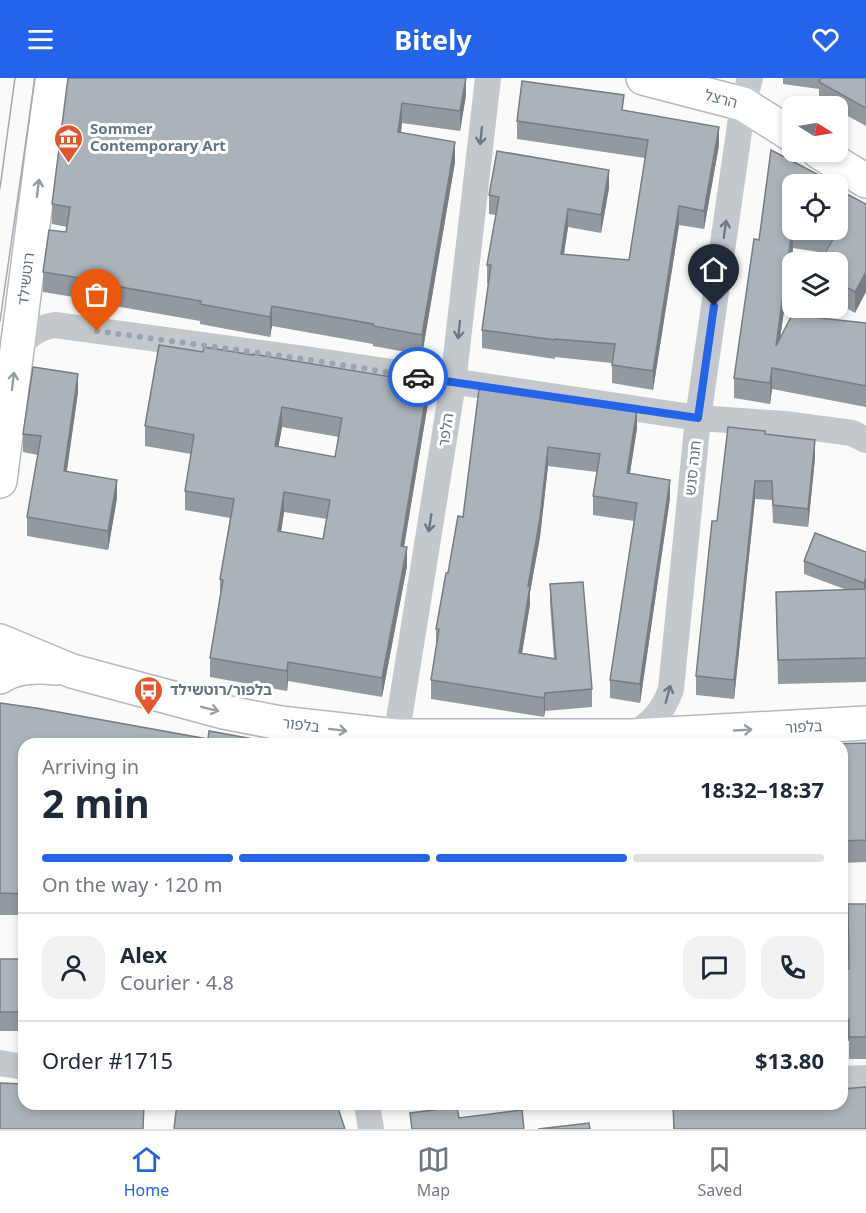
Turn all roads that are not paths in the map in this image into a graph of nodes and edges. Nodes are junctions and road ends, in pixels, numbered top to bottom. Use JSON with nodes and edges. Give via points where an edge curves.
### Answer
{"nodes":[{"id":1,"x":52,"y":78,"type":"edge"},
{"id":2,"x":488,"y":78,"type":"edge"},
{"id":3,"x":643,"y":78,"type":"edge"},
{"id":4,"x":746,"y":91,"type":"edge"},
{"id":5,"x":782,"y":125,"type":"edge"},
{"id":6,"x":835,"y":162,"type":"edge"},
{"id":7,"x":866,"y":181,"type":"edge"},
{"id":8,"x":17,"y":350,"type":"junction"},
{"id":9,"x":453,"y":383,"type":"junction"},
{"id":10,"x":698,"y":418,"type":"junction"},
{"id":11,"x":866,"y":440,"type":"edge"},
{"id":12,"x":0,"y":481,"type":"edge"},
{"id":13,"x":0,"y":641,"type":"edge"},
{"id":14,"x":72,"y":671,"type":"junction"},
{"id":15,"x":0,"y":677,"type":"edge"},
{"id":16,"x":866,"y":723,"type":"edge"},
{"id":17,"x":631,"y":736,"type":"junction"},
{"id":18,"x":381,"y":738,"type":"edge"},
{"id":19,"x":395,"y":738,"type":"edge"},
{"id":20,"x":513,"y":738,"type":"edge"},
{"id":21,"x":0,"y":1063,"type":"edge"},
{"id":22,"x":18,"y":1066,"type":"edge"},
{"id":23,"x":866,"y":1078,"type":"edge"},
{"id":24,"x":848,"y":1079,"type":"edge"},
{"id":25,"x":368,"y":1110,"type":"edge"},
{"id":26,"x":371,"y":1129,"type":"edge"}],
"edges":[{"from":8,"to":1,"type":"street","name":"רוטשילד","one_way":true},
{"from":2,"to":9,"type":"street","name":"הלפר","one_way":true},
{"from":3,"to":4,"type":"street","name":"הרצל"},
{"from":4,"to":5,"type":"street","name":"הרצל"},
{"from":10,"to":4,"type":"street","name":"חנה סנש","one_way":true},
{"from":6,"to":7,"type":"street"},
{"from":8,"to":9,"type":"street","via":[[31,333],[55,325]]},
{"from":12,"to":8,"type":"street","name":"רוטשילד","one_way":true},
{"from":9,"to":10,"type":"street"},
{"from":9,"to":19,"type":"street","name":"הלפר","one_way":true},
{"from":10,"to":11,"type":"street","via":[[785,424],[852,434]]},
{"from":17,"to":10,"type":"street","name":"חנה סנש","one_way":true,"via":[[657,717],[670,689]]},
{"from":13,"to":14,"type":"street","name":"בלפור"},
{"from":14,"to":15,"type":"street","via":[[41,666]]},
{"from":14,"to":18,"type":"street","name":"בלפור","one_way":true,"via":[[225,712]]},
{"from":17,"to":16,"type":"street","name":"בלפור","one_way":true},
{"from":17,"to":20,"type":"street","name":"בלפור"},
{"from":21,"to":22,"type":"street"},
{"from":23,"to":24,"type":"street"},
{"from":25,"to":26,"type":"street"}]}
